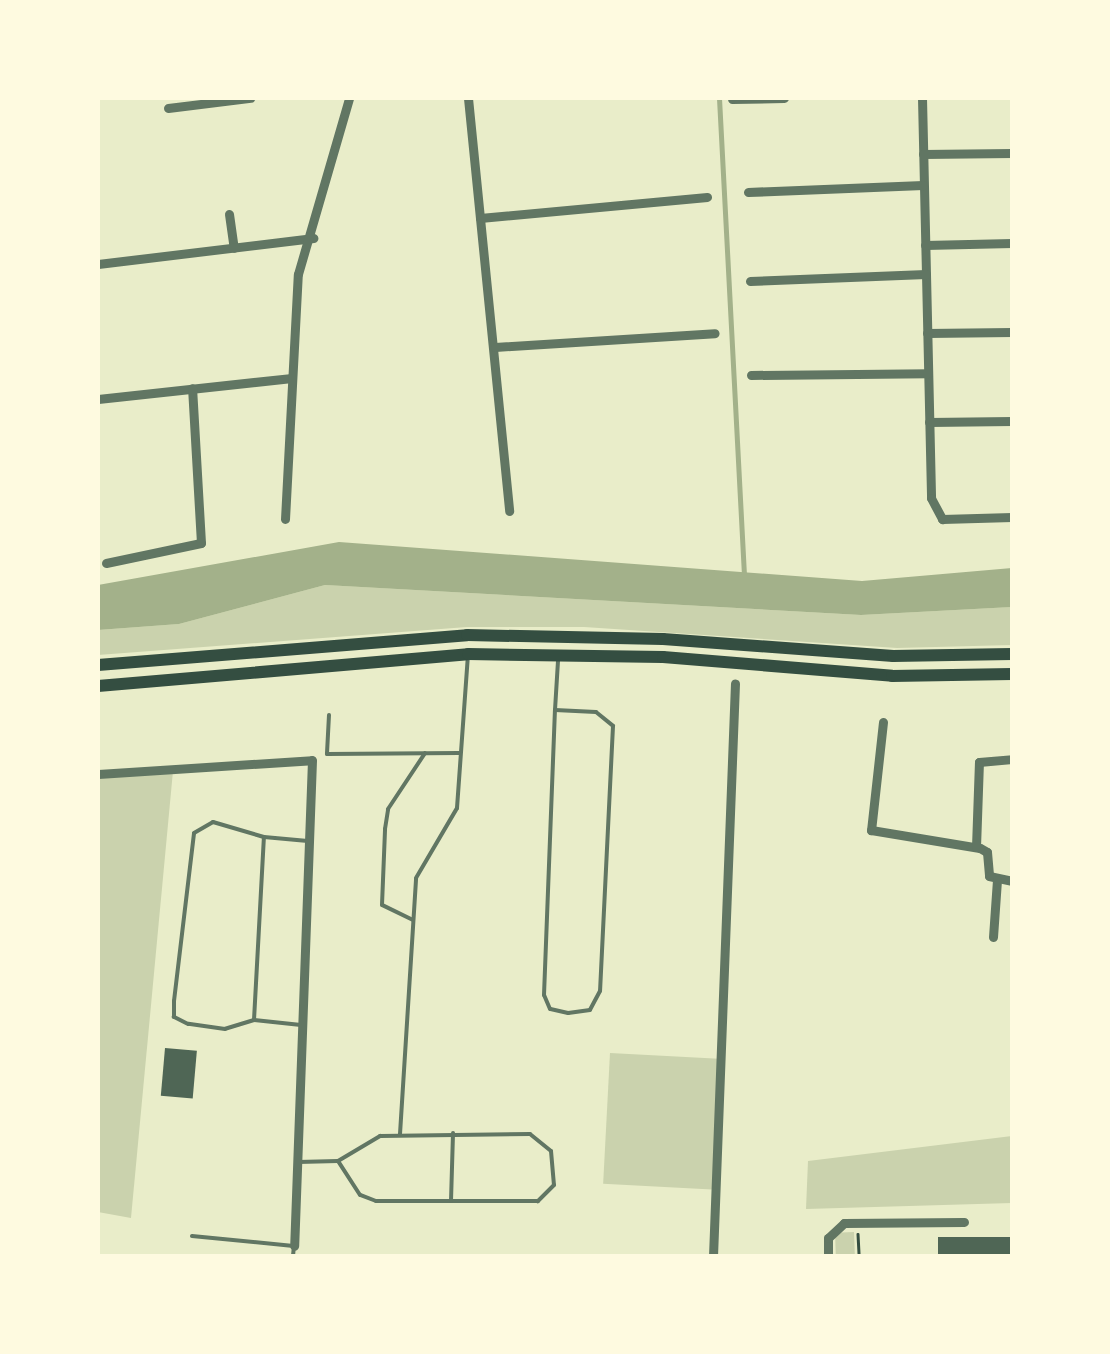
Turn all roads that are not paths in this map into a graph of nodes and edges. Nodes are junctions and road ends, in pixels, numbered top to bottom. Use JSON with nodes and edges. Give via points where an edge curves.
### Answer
{"nodes":[{"id":1,"x":250,"y":98,"type":"edge"},
{"id":2,"x":349,"y":98,"type":"edge"},
{"id":3,"x":468,"y":98,"type":"edge"},
{"id":4,"x":784,"y":98,"type":"edge"},
{"id":5,"x":922,"y":98,"type":"edge"},
{"id":6,"x":732,"y":99,"type":"edge"},
{"id":7,"x":168,"y":108,"type":"dead end"},
{"id":8,"x":1012,"y":153,"type":"edge"},
{"id":9,"x":923,"y":154,"type":"junction"},
{"id":10,"x":923,"y":184,"type":"junction"},
{"id":11,"x":748,"y":192,"type":"dead end"},
{"id":12,"x":707,"y":196,"type":"dead end"},
{"id":13,"x":230,"y":214,"type":"dead end"},
{"id":14,"x":480,"y":218,"type":"junction"},
{"id":15,"x":314,"y":238,"type":"junction"},
{"id":16,"x":1012,"y":243,"type":"edge"},
{"id":17,"x":925,"y":244,"type":"junction"},
{"id":18,"x":234,"y":248,"type":"junction"},
{"id":19,"x":98,"y":264,"type":"edge"},
{"id":20,"x":926,"y":274,"type":"junction"},
{"id":21,"x":750,"y":281,"type":"dead end"},
{"id":22,"x":1012,"y":332,"type":"edge"},
{"id":23,"x":716,"y":333,"type":"dead end"},
{"id":24,"x":927,"y":333,"type":"junction"},
{"id":25,"x":495,"y":347,"type":"junction"},
{"id":26,"x":928,"y":373,"type":"junction"},
{"id":27,"x":751,"y":375,"type":"dead end"},
{"id":28,"x":292,"y":378,"type":"junction"},
{"id":29,"x":192,"y":388,"type":"junction"},
{"id":30,"x":98,"y":399,"type":"edge"},
{"id":31,"x":1012,"y":421,"type":"edge"},
{"id":32,"x":930,"y":422,"type":"junction"},
{"id":33,"x":509,"y":511,"type":"dead end"},
{"id":34,"x":1012,"y":516,"type":"edge"},
{"id":35,"x":285,"y":519,"type":"dead end"},
{"id":36,"x":106,"y":563,"type":"dead end"},
{"id":37,"x":468,"y":654,"type":"junction"},
{"id":38,"x":1012,"y":654,"type":"edge"},
{"id":39,"x":559,"y":656,"type":"junction"},
{"id":40,"x":98,"y":665,"type":"edge"},
{"id":41,"x":1012,"y":674,"type":"edge"},
{"id":42,"x":735,"y":684,"type":"dead end"},
{"id":43,"x":98,"y":686,"type":"edge"},
{"id":44,"x":556,"y":710,"type":"junction"},
{"id":45,"x":328,"y":715,"type":"dead end"},
{"id":46,"x":883,"y":722,"type":"dead end"},
{"id":47,"x":425,"y":753,"type":"junction"},
{"id":48,"x":459,"y":753,"type":"junction"},
{"id":49,"x":1012,"y":758,"type":"edge"},
{"id":50,"x":98,"y":774,"type":"edge"},
{"id":51,"x":264,"y":838,"type":"junction"},
{"id":52,"x":308,"y":840,"type":"junction"},
{"id":53,"x":976,"y":847,"type":"junction"},
{"id":54,"x":997,"y":880,"type":"junction"},
{"id":55,"x":1012,"y":881,"type":"edge"},
{"id":56,"x":413,"y":920,"type":"junction"},
{"id":57,"x":993,"y":937,"type":"dead end"},
{"id":58,"x":254,"y":1020,"type":"junction"},
{"id":59,"x":300,"y":1025,"type":"junction"},
{"id":60,"x":453,"y":1133,"type":"junction"},
{"id":61,"x":400,"y":1134,"type":"junction"},
{"id":62,"x":296,"y":1162,"type":"junction"},
{"id":63,"x":338,"y":1162,"type":"junction"},
{"id":64,"x":452,"y":1201,"type":"junction"},
{"id":65,"x":964,"y":1222,"type":"dead end"},
{"id":66,"x":192,"y":1236,"type":"dead end"},
{"id":67,"x":293,"y":1251,"type":"edge"},
{"id":68,"x":713,"y":1256,"type":"edge"},
{"id":69,"x":828,"y":1256,"type":"edge"}],
"edges":[{"from":1,"to":7,"type":"street"},
{"from":2,"to":15,"type":"street"},
{"from":3,"to":14,"type":"street"},
{"from":4,"to":6,"type":"street"},
{"from":5,"to":9,"type":"street"},
{"from":8,"to":9,"type":"street"},
{"from":9,"to":10,"type":"street"},
{"from":10,"to":11,"type":"street"},
{"from":10,"to":17,"type":"street"},
{"from":12,"to":14,"type":"street"},
{"from":13,"to":18,"type":"street"},
{"from":14,"to":25,"type":"street"},
{"from":15,"to":18,"type":"street"},
{"from":15,"to":28,"type":"street","via":[[298,274]]},
{"from":16,"to":17,"type":"street"},
{"from":17,"to":20,"type":"street"},
{"from":18,"to":19,"type":"street"},
{"from":20,"to":21,"type":"street"},
{"from":20,"to":24,"type":"street"},
{"from":22,"to":24,"type":"street"},
{"from":23,"to":25,"type":"street"},
{"from":24,"to":26,"type":"street"},
{"from":25,"to":33,"type":"street"},
{"from":26,"to":27,"type":"street"},
{"from":26,"to":32,"type":"street"},
{"from":28,"to":29,"type":"street"},
{"from":28,"to":35,"type":"street"},
{"from":29,"to":30,"type":"street"},
{"from":29,"to":36,"type":"street","via":[[201,544]]},
{"from":31,"to":32,"type":"street"},
{"from":32,"to":34,"type":"street","via":[[931,498],[942,519]]},
{"from":37,"to":39,"type":"main road"},
{"from":37,"to":43,"type":"main road"},
{"from":37,"to":48,"type":"lane"},
{"from":38,"to":40,"type":"main road","via":[[893,656],[663,639],[467,636]]},
{"from":39,"to":41,"type":"main road","via":[[892,676]]},
{"from":39,"to":44,"type":"lane"},
{"from":42,"to":68,"type":"street"},
{"from":44,"to":44,"type":"lane","via":[[596,712],[613,726],[600,991],[590,1010],[568,1012],[550,1008],[544,994]]},
{"from":45,"to":47,"type":"lane","via":[[326,754]]},
{"from":46,"to":53,"type":"street","via":[[872,830]]},
{"from":47,"to":48,"type":"lane"},
{"from":47,"to":56,"type":"lane","via":[[388,809],[384,829],[382,905]]},
{"from":48,"to":56,"type":"lane","via":[[457,808],[416,878]]},
{"from":49,"to":53,"type":"street","via":[[979,762]]},
{"from":50,"to":52,"type":"street","via":[[312,760]]},
{"from":51,"to":52,"type":"lane"},
{"from":51,"to":58,"type":"lane"},
{"from":51,"to":58,"type":"lane","via":[[212,822],[194,833],[174,1001],[174,1017],[188,1024],[225,1029]]},
{"from":52,"to":59,"type":"street"},
{"from":53,"to":54,"type":"street","via":[[987,852],[989,876]]},
{"from":54,"to":55,"type":"street"},
{"from":54,"to":57,"type":"street"},
{"from":56,"to":61,"type":"lane"},
{"from":58,"to":59,"type":"lane"},
{"from":59,"to":62,"type":"street"},
{"from":60,"to":61,"type":"lane"},
{"from":60,"to":64,"type":"lane"},
{"from":60,"to":64,"type":"lane","via":[[544,1140],[554,1186],[538,1202]]},
{"from":61,"to":63,"type":"lane","via":[[380,1136]]},
{"from":62,"to":63,"type":"lane"},
{"from":62,"to":67,"type":"street"},
{"from":63,"to":64,"type":"lane","via":[[360,1195],[376,1201]]},
{"from":65,"to":69,"type":"street","via":[[835,1226]]},
{"from":66,"to":67,"type":"lane"}]}
